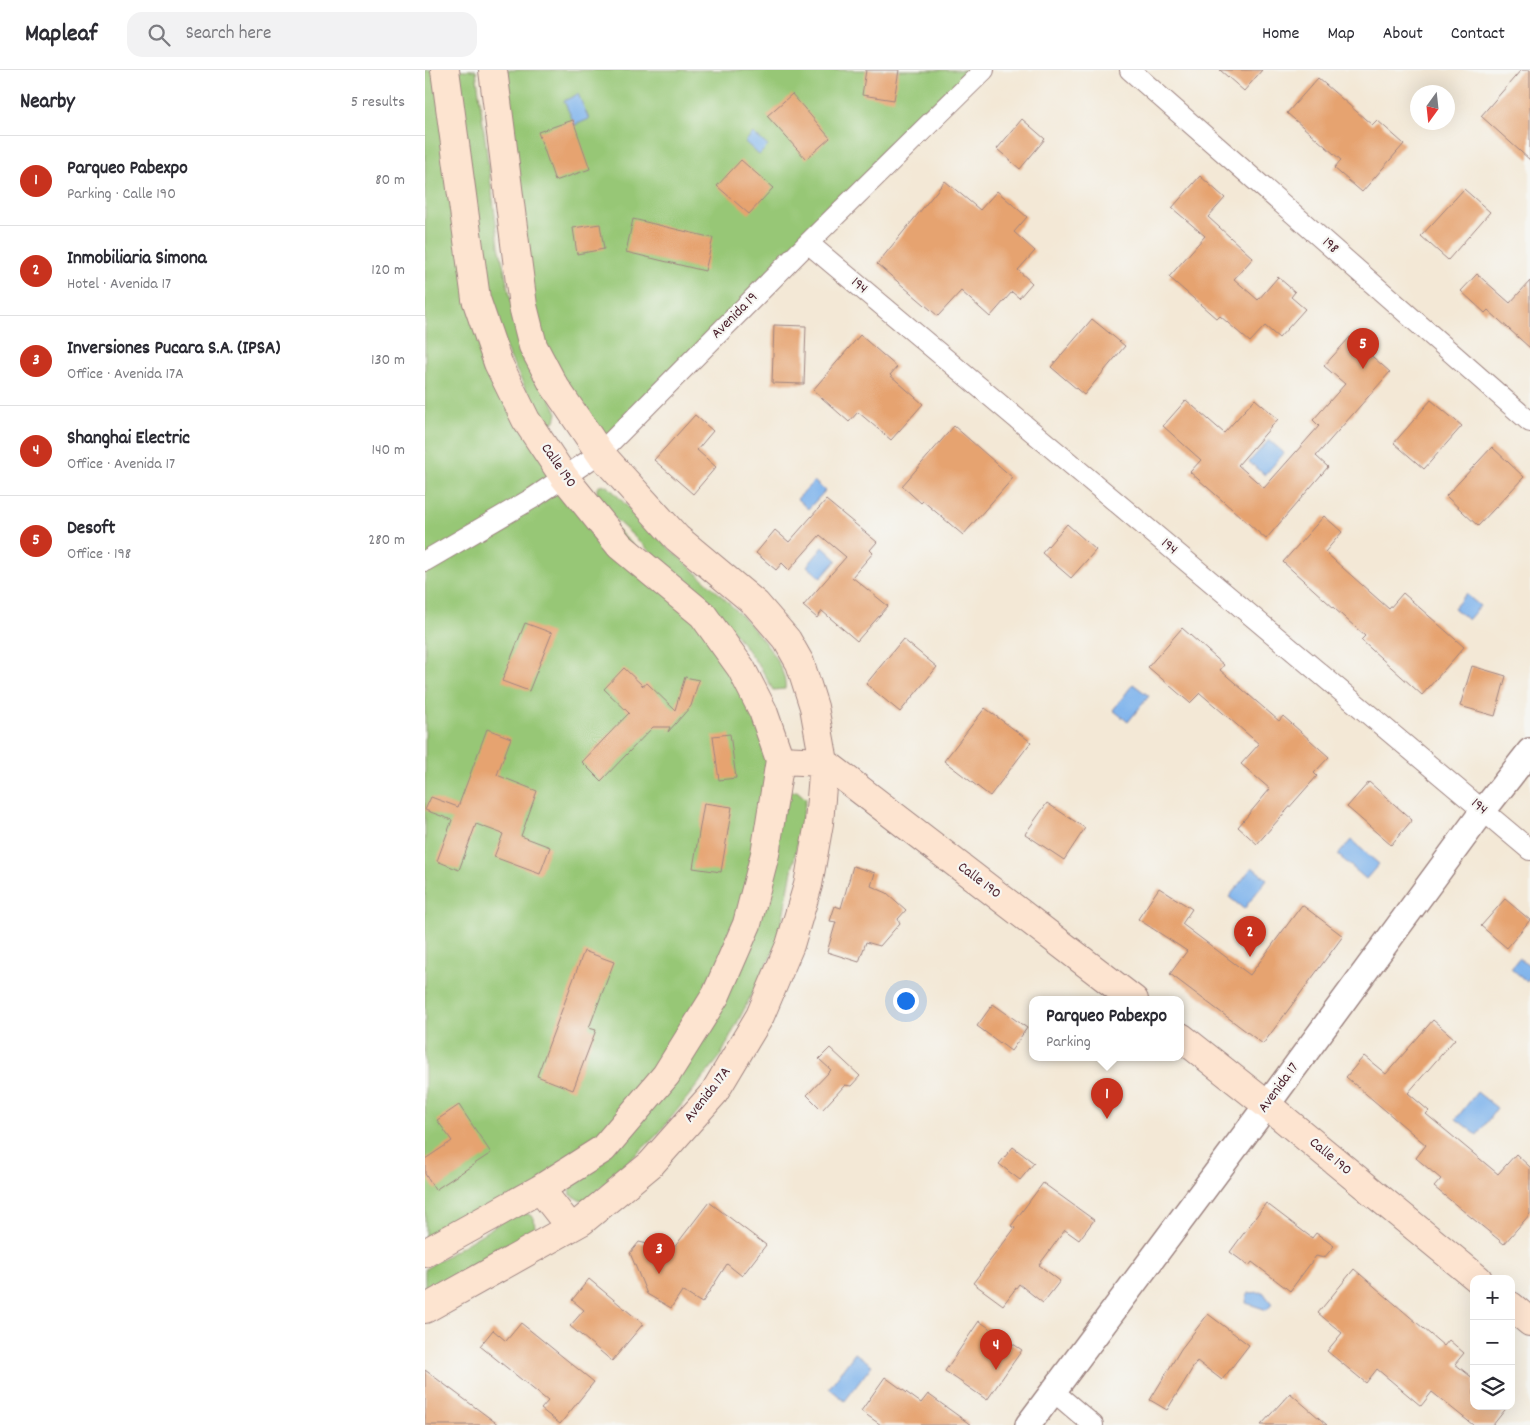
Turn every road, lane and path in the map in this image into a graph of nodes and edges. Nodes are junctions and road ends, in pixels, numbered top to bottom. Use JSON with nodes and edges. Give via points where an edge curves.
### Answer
{"nodes":[{"id":1,"x":445,"y":70,"type":"edge"},
{"id":2,"x":493,"y":70,"type":"edge"},
{"id":3,"x":1130,"y":70,"type":"edge"},
{"id":4,"x":975,"y":74,"type":"edge"},
{"id":5,"x":807,"y":243,"type":"junction"},
{"id":6,"x":1530,"y":422,"type":"edge"},
{"id":7,"x":600,"y":453,"type":"junction"},
{"id":8,"x":563,"y":477,"type":"junction"},
{"id":9,"x":467,"y":536,"type":"junction"},
{"id":10,"x":425,"y":561,"type":"edge"},
{"id":11,"x":425,"y":576,"type":"edge"},
{"id":12,"x":1530,"y":751,"type":"edge"},
{"id":13,"x":780,"y":760,"type":"junction"},
{"id":14,"x":825,"y":762,"type":"junction"},
{"id":15,"x":1483,"y":811,"type":"junction"},
{"id":16,"x":1530,"y":850,"type":"edge"},
{"id":17,"x":1129,"y":996,"type":"edge"},
{"id":18,"x":1184,"y":1039,"type":"edge"},
{"id":19,"x":1267,"y":1105,"type":"junction"},
{"id":20,"x":540,"y":1189,"type":"junction"},
{"id":21,"x":570,"y":1227,"type":"junction"},
{"id":22,"x":425,"y":1253,"type":"edge"},
{"id":23,"x":1473,"y":1275,"type":"edge"},
{"id":24,"x":425,"y":1308,"type":"edge"},
{"id":25,"x":1515,"y":1309,"type":"edge"},
{"id":26,"x":1530,"y":1322,"type":"edge"},
{"id":27,"x":1053,"y":1391,"type":"junction"},
{"id":28,"x":1028,"y":1425,"type":"edge"},
{"id":29,"x":1093,"y":1425,"type":"edge"}],
"edges":[{"from":1,"to":8,"type":"main road","name":"Calle 190","via":[[476,299],[498,363],[526,420]]},
{"from":2,"to":7,"type":"main road","via":[[523,306],[533,346],[553,384]]},
{"from":3,"to":6,"type":"street","name":"198"},
{"from":4,"to":5,"type":"street","name":"Avenida 19"},
{"from":5,"to":7,"type":"street","name":"Avenida 19"},
{"from":5,"to":15,"type":"street","name":"194"},
{"from":7,"to":8,"type":"street","name":"Avenida 19"},
{"from":7,"to":14,"type":"main road","via":[[677,538],[756,604],[787,640],[800,663],[814,707]]},
{"from":8,"to":9,"type":"street","name":"Avenida 19"},
{"from":8,"to":13,"type":"main road","name":"Calle 190","via":[[620,546],[703,615],[741,668],[763,711]]},
{"from":9,"to":10,"type":"street"},
{"from":9,"to":11,"type":"street"},
{"from":12,"to":15,"type":"street","name":"Avenida 17"},
{"from":13,"to":14,"type":"main road"},
{"from":13,"to":20,"type":"main road","via":[[765,854],[747,924],[716,995],[666,1075],[603,1149]]},
{"from":14,"to":17,"type":"main road","name":"Calle 190"},
{"from":14,"to":21,"type":"main road","name":"Avenida 17A","via":[[819,824],[808,885],[790,945],[760,1016],[714,1092],[651,1164]]},
{"from":15,"to":16,"type":"street","name":"194"},
{"from":15,"to":19,"type":"street","name":"Avenida 17"},
{"from":18,"to":19,"type":"main road","name":"Calle 190"},
{"from":19,"to":23,"type":"main road","name":"Calle 190"},
{"from":19,"to":27,"type":"street","name":"Avenida 17"},
{"from":20,"to":21,"type":"main road"},
{"from":20,"to":22,"type":"main road"},
{"from":21,"to":24,"type":"main road","name":"Avenida 17A"},
{"from":25,"to":26,"type":"main road"},
{"from":27,"to":28,"type":"street","name":"Avenida 17"},
{"from":27,"to":29,"type":"street"}]}
